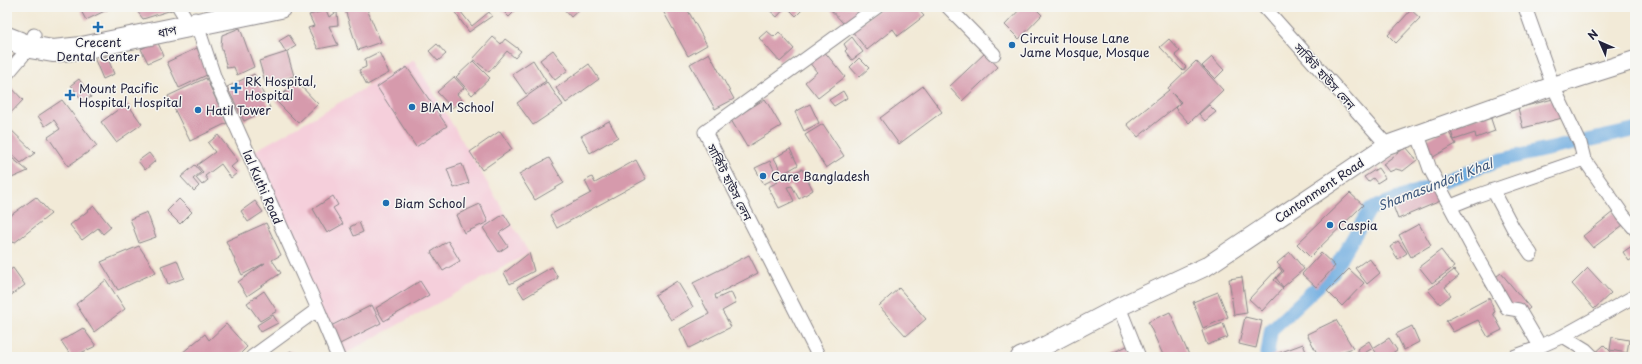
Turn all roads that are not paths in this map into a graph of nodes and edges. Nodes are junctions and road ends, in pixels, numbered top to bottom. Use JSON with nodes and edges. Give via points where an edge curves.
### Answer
{"nodes":[{"id":1,"x":224,"y":7,"type":"edge"},
{"id":2,"x":280,"y":7,"type":"edge"},
{"id":3,"x":876,"y":7,"type":"edge"},
{"id":4,"x":948,"y":7,"type":"edge"},
{"id":5,"x":1264,"y":7,"type":"edge"},
{"id":6,"x":1526,"y":10,"type":"dead end"},
{"id":7,"x":189,"y":16,"type":"edge"},
{"id":8,"x":7,"y":25,"type":"edge"},
{"id":9,"x":7,"y":38,"type":"edge"},
{"id":10,"x":32,"y":41,"type":"junction"},
{"id":11,"x":994,"y":54,"type":"dead end"},
{"id":12,"x":1635,"y":60,"type":"edge"},
{"id":13,"x":7,"y":74,"type":"edge"},
{"id":14,"x":1553,"y":86,"type":"junction"},
{"id":15,"x":1418,"y":135,"type":"junction"},
{"id":16,"x":1387,"y":145,"type":"junction"},
{"id":17,"x":1584,"y":159,"type":"junction"},
{"id":18,"x":1493,"y":190,"type":"junction"},
{"id":19,"x":1451,"y":206,"type":"junction"},
{"id":20,"x":1635,"y":229,"type":"edge"},
{"id":21,"x":1531,"y":254,"type":"dead end"},
{"id":22,"x":1635,"y":296,"type":"edge"},
{"id":23,"x":1119,"y":307,"type":"junction"},
{"id":24,"x":318,"y":309,"type":"junction"},
{"id":25,"x":1564,"y":336,"type":"junction"},
{"id":26,"x":1540,"y":346,"type":"junction"},
{"id":27,"x":1041,"y":353,"type":"edge"},
{"id":28,"x":252,"y":357,"type":"edge"},
{"id":29,"x":338,"y":357,"type":"edge"},
{"id":30,"x":819,"y":357,"type":"edge"},
{"id":31,"x":1020,"y":357,"type":"edge"},
{"id":32,"x":1139,"y":357,"type":"edge"},
{"id":33,"x":1513,"y":357,"type":"edge"},
{"id":34,"x":1593,"y":357,"type":"edge"}],
"edges":[{"from":1,"to":7,"type":"highway","name":"ধাপ"},
{"from":2,"to":7,"type":"highway","name":"ধাপ"},
{"from":3,"to":30,"type":"street","name":"সার্কিট হাউস লেন","via":[[705,132]]},
{"from":4,"to":11,"type":"street"},
{"from":5,"to":16,"type":"street","name":"সার্কিট হাউস লেন"},
{"from":6,"to":14,"type":"street"},
{"from":7,"to":10,"type":"highway","name":"ধাপ","via":[[72,40]]},
{"from":7,"to":24,"type":"street","name":"lal Kuthi Road"},
{"from":8,"to":10,"type":"highway","name":"ধাপ"},
{"from":9,"to":10,"type":"highway","name":"ধাপ"},
{"from":10,"to":13,"type":"street"},
{"from":12,"to":14,"type":"main road","name":"Cantonment Road"},
{"from":14,"to":15,"type":"main road","name":"Cantonment Road"},
{"from":14,"to":17,"type":"street","via":[[1580,143]]},
{"from":15,"to":16,"type":"main road","name":"Cantonment Road"},
{"from":15,"to":19,"type":"street","via":[[1430,169]]},
{"from":16,"to":23,"type":"main road","name":"Cantonment Road","via":[[1207,266]]},
{"from":17,"to":18,"type":"street"},
{"from":17,"to":20,"type":"street"},
{"from":18,"to":19,"type":"street"},
{"from":18,"to":21,"type":"street","via":[[1513,228]]},
{"from":19,"to":26,"type":"street","via":[[1508,308],[1519,310]]},
{"from":22,"to":25,"type":"street"},
{"from":23,"to":27,"type":"main road","name":"Cantonment Road"},
{"from":23,"to":32,"type":"street"},
{"from":24,"to":28,"type":"street"},
{"from":24,"to":29,"type":"street","name":"lal Kuthi Road"},
{"from":25,"to":26,"type":"street"},
{"from":25,"to":34,"type":"street"},
{"from":26,"to":33,"type":"street"},
{"from":27,"to":31,"type":"main road","name":"Cantonment Road"}]}
